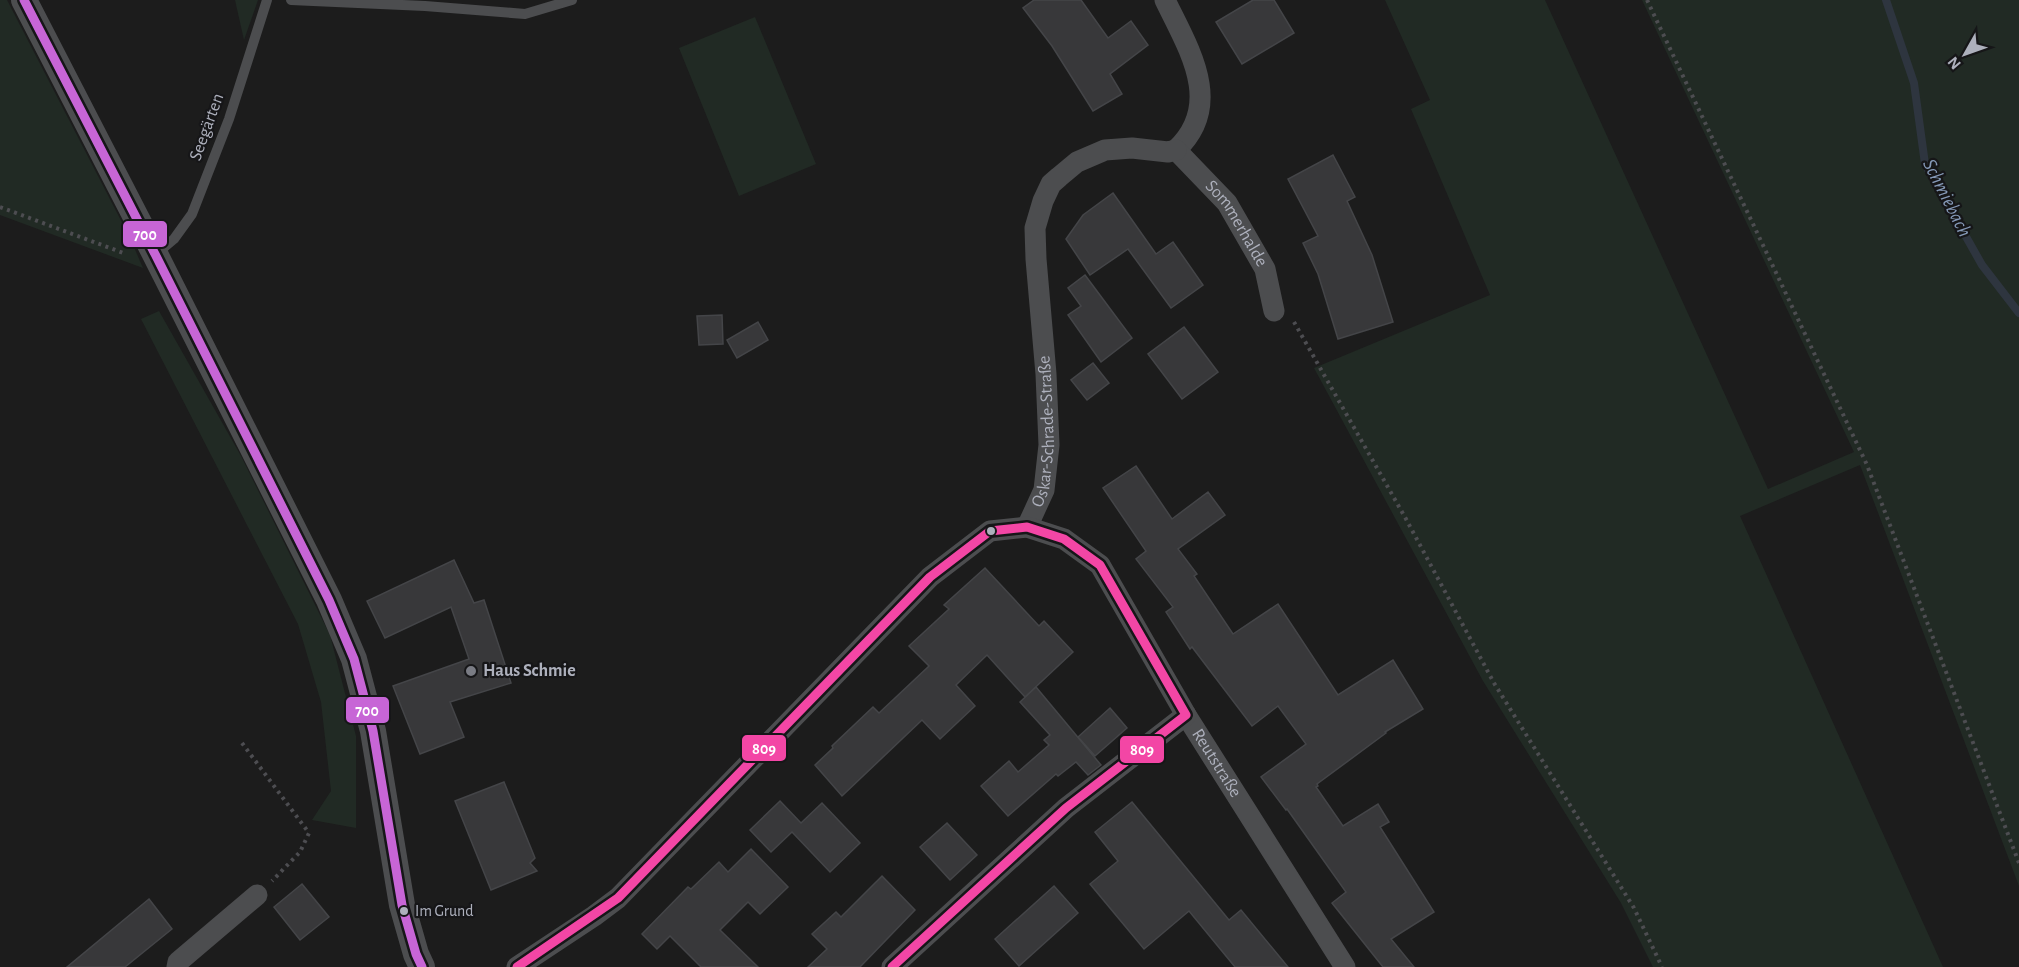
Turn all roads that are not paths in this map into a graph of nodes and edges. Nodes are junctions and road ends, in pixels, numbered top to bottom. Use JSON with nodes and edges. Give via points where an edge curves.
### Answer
{"nodes":[{"id":1,"x":24,"y":0,"type":"edge"},
{"id":2,"x":267,"y":0,"type":"edge"},
{"id":3,"x":291,"y":0,"type":"edge"},
{"id":4,"x":572,"y":0,"type":"edge"},
{"id":5,"x":1165,"y":0,"type":"edge"},
{"id":6,"x":1176,"y":150,"type":"junction"},
{"id":7,"x":155,"y":254,"type":"junction"},
{"id":8,"x":1274,"y":311,"type":"road end"},
{"id":9,"x":1027,"y":527,"type":"junction"},
{"id":10,"x":1186,"y":715,"type":"junction"},
{"id":11,"x":257,"y":895,"type":"road end"},
{"id":12,"x":177,"y":967,"type":"edge"},
{"id":13,"x":422,"y":967,"type":"edge"},
{"id":14,"x":517,"y":967,"type":"edge"},
{"id":15,"x":892,"y":967,"type":"edge"},
{"id":16,"x":1345,"y":967,"type":"edge"}],
"edges":[{"from":1,"to":7,"type":"street"},
{"from":2,"to":7,"type":"lane","name":"Seegärten","via":[[229,119],[192,214],[174,239]]},
{"from":3,"to":4,"type":"lane","via":[[525,14]]},
{"from":5,"to":6,"type":"street","via":[[1194,62],[1201,92],[1194,128]]},
{"from":6,"to":8,"type":"street","name":"Sommerhalde","via":[[1227,203],[1265,269]]},
{"from":6,"to":9,"type":"street","name":"Oskar-Schrade-Straße","via":[[1105,150],[1068,169],[1051,184],[1043,201],[1035,228],[1035,259],[1049,445],[1044,490]]},
{"from":7,"to":13,"type":"street","via":[[329,600],[354,659],[372,731],[402,905]]},
{"from":9,"to":10,"type":"street","name":"Reutstraße","via":[[1064,539],[1101,565]]},
{"from":9,"to":14,"type":"street","name":"Oskar-Schrade-Straße","via":[[990,531],[930,577],[618,898]]},
{"from":10,"to":15,"type":"street","via":[[1066,808]]},
{"from":10,"to":16,"type":"street","name":"Reutstraße"},
{"from":11,"to":12,"type":"street","via":[[178,962]]}]}
